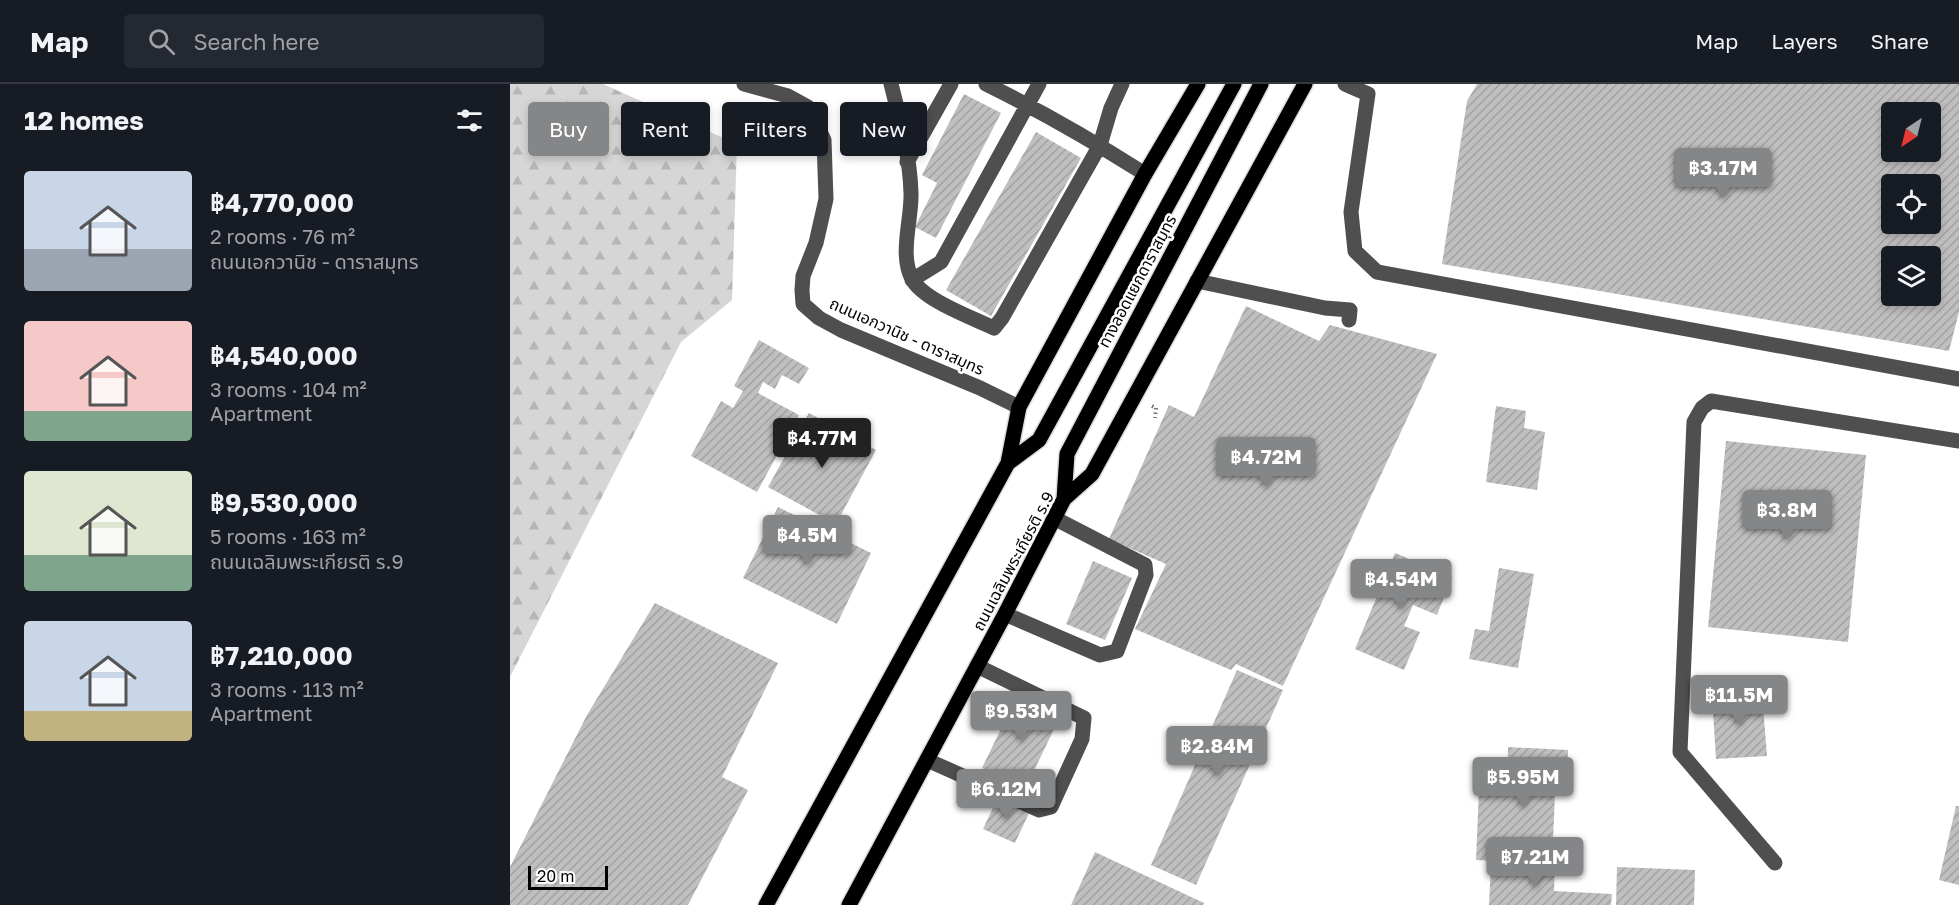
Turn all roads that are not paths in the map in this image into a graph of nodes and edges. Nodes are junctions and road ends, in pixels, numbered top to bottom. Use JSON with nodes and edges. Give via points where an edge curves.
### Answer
{"nodes":[{"id":1,"x":744,"y":84,"type":"edge"},
{"id":2,"x":891,"y":84,"type":"edge"},
{"id":3,"x":951,"y":84,"type":"edge"},
{"id":4,"x":986,"y":84,"type":"edge"},
{"id":5,"x":1039,"y":84,"type":"edge"},
{"id":6,"x":1122,"y":84,"type":"edge"},
{"id":7,"x":1198,"y":84,"type":"edge"},
{"id":8,"x":1234,"y":84,"type":"edge"},
{"id":9,"x":1261,"y":84,"type":"edge"},
{"id":10,"x":1305,"y":84,"type":"edge"},
{"id":11,"x":1345,"y":84,"type":"edge"},
{"id":12,"x":1370,"y":89,"type":"edge"},
{"id":13,"x":1027,"y":105,"type":"junction"},
{"id":14,"x":1100,"y":145,"type":"junction"},
{"id":15,"x":907,"y":162,"type":"junction"},
{"id":16,"x":1145,"y":174,"type":"junction"},
{"id":17,"x":912,"y":280,"type":"junction"},
{"id":18,"x":1197,"y":281,"type":"junction"},
{"id":19,"x":1349,"y":320,"type":"dead end"},
{"id":20,"x":1959,"y":379,"type":"edge"},
{"id":21,"x":1019,"y":406,"type":"junction"},
{"id":22,"x":1959,"y":441,"type":"edge"},
{"id":23,"x":1008,"y":464,"type":"junction"},
{"id":24,"x":1064,"y":500,"type":"junction"},
{"id":25,"x":1054,"y":518,"type":"junction"},
{"id":26,"x":1005,"y":614,"type":"junction"},
{"id":27,"x":977,"y":666,"type":"junction"},
{"id":28,"x":927,"y":760,"type":"junction"},
{"id":29,"x":1775,"y":863,"type":"dead end"},
{"id":30,"x":766,"y":905,"type":"edge"},
{"id":31,"x":849,"y":905,"type":"edge"}],
"edges":[{"from":1,"to":21,"type":"street","name":"ถนนเอกวานิช - ดาราสมุทร","via":[[808,106],[824,140],[826,199],[816,243],[803,276],[803,304],[841,330]]},
{"from":2,"to":15,"type":"street"},
{"from":3,"to":15,"type":"street"},
{"from":4,"to":13,"type":"street"},
{"from":5,"to":13,"type":"street"},
{"from":6,"to":14,"type":"street"},
{"from":7,"to":16,"type":"main road"},
{"from":8,"to":23,"type":"main road","name":"ทางลอดแยกดาราสมุทร","via":[[1039,440]]},
{"from":9,"to":24,"type":"main road","name":"ทางลอดแยกดาราสมุทร","via":[[1067,454]]},
{"from":10,"to":18,"type":"main road","name":"ถนนเฉลิมพระเกียรติ ร.9"},
{"from":11,"to":12,"type":"street"},
{"from":12,"to":20,"type":"street","via":[[1351,212],[1355,251],[1377,272]]},
{"from":13,"to":14,"type":"street"},
{"from":13,"to":17,"type":"street","via":[[940,262]]},
{"from":14,"to":16,"type":"street"},
{"from":14,"to":17,"type":"street","via":[[994,328],[932,299]]},
{"from":15,"to":17,"type":"street","via":[[911,193],[906,254]]},
{"from":16,"to":21,"type":"main road"},
{"from":18,"to":19,"type":"street","via":[[1350,310]]},
{"from":18,"to":24,"type":"main road","name":"ถนนเฉลิมพระเกียรติ ร.9","via":[[1092,474]]},
{"from":21,"to":23,"type":"main road"},
{"from":22,"to":29,"type":"street","via":[[1711,401],[1694,422],[1680,752]]},
{"from":23,"to":30,"type":"main road"},
{"from":24,"to":25,"type":"main road","name":"ถนนเฉลิมพระเกียรติ ร.9"},
{"from":25,"to":26,"type":"main road","name":"ถนนเฉลิมพระเกียรติ ร.9"},
{"from":25,"to":26,"type":"street","via":[[1145,565],[1146,574],[1118,651],[1100,655]]},
{"from":26,"to":27,"type":"main road","name":"ถนนเฉลิมพระเกียรติ ร.9"},
{"from":27,"to":28,"type":"main road","name":"ถนนเฉลิมพระเกียรติ ร.9"},
{"from":27,"to":28,"type":"street","via":[[1084,718],[1082,739],[1051,807],[1039,810]]},
{"from":28,"to":31,"type":"main road","name":"ถนนเฉลิมพระเกียรติ ร.9"}]}
